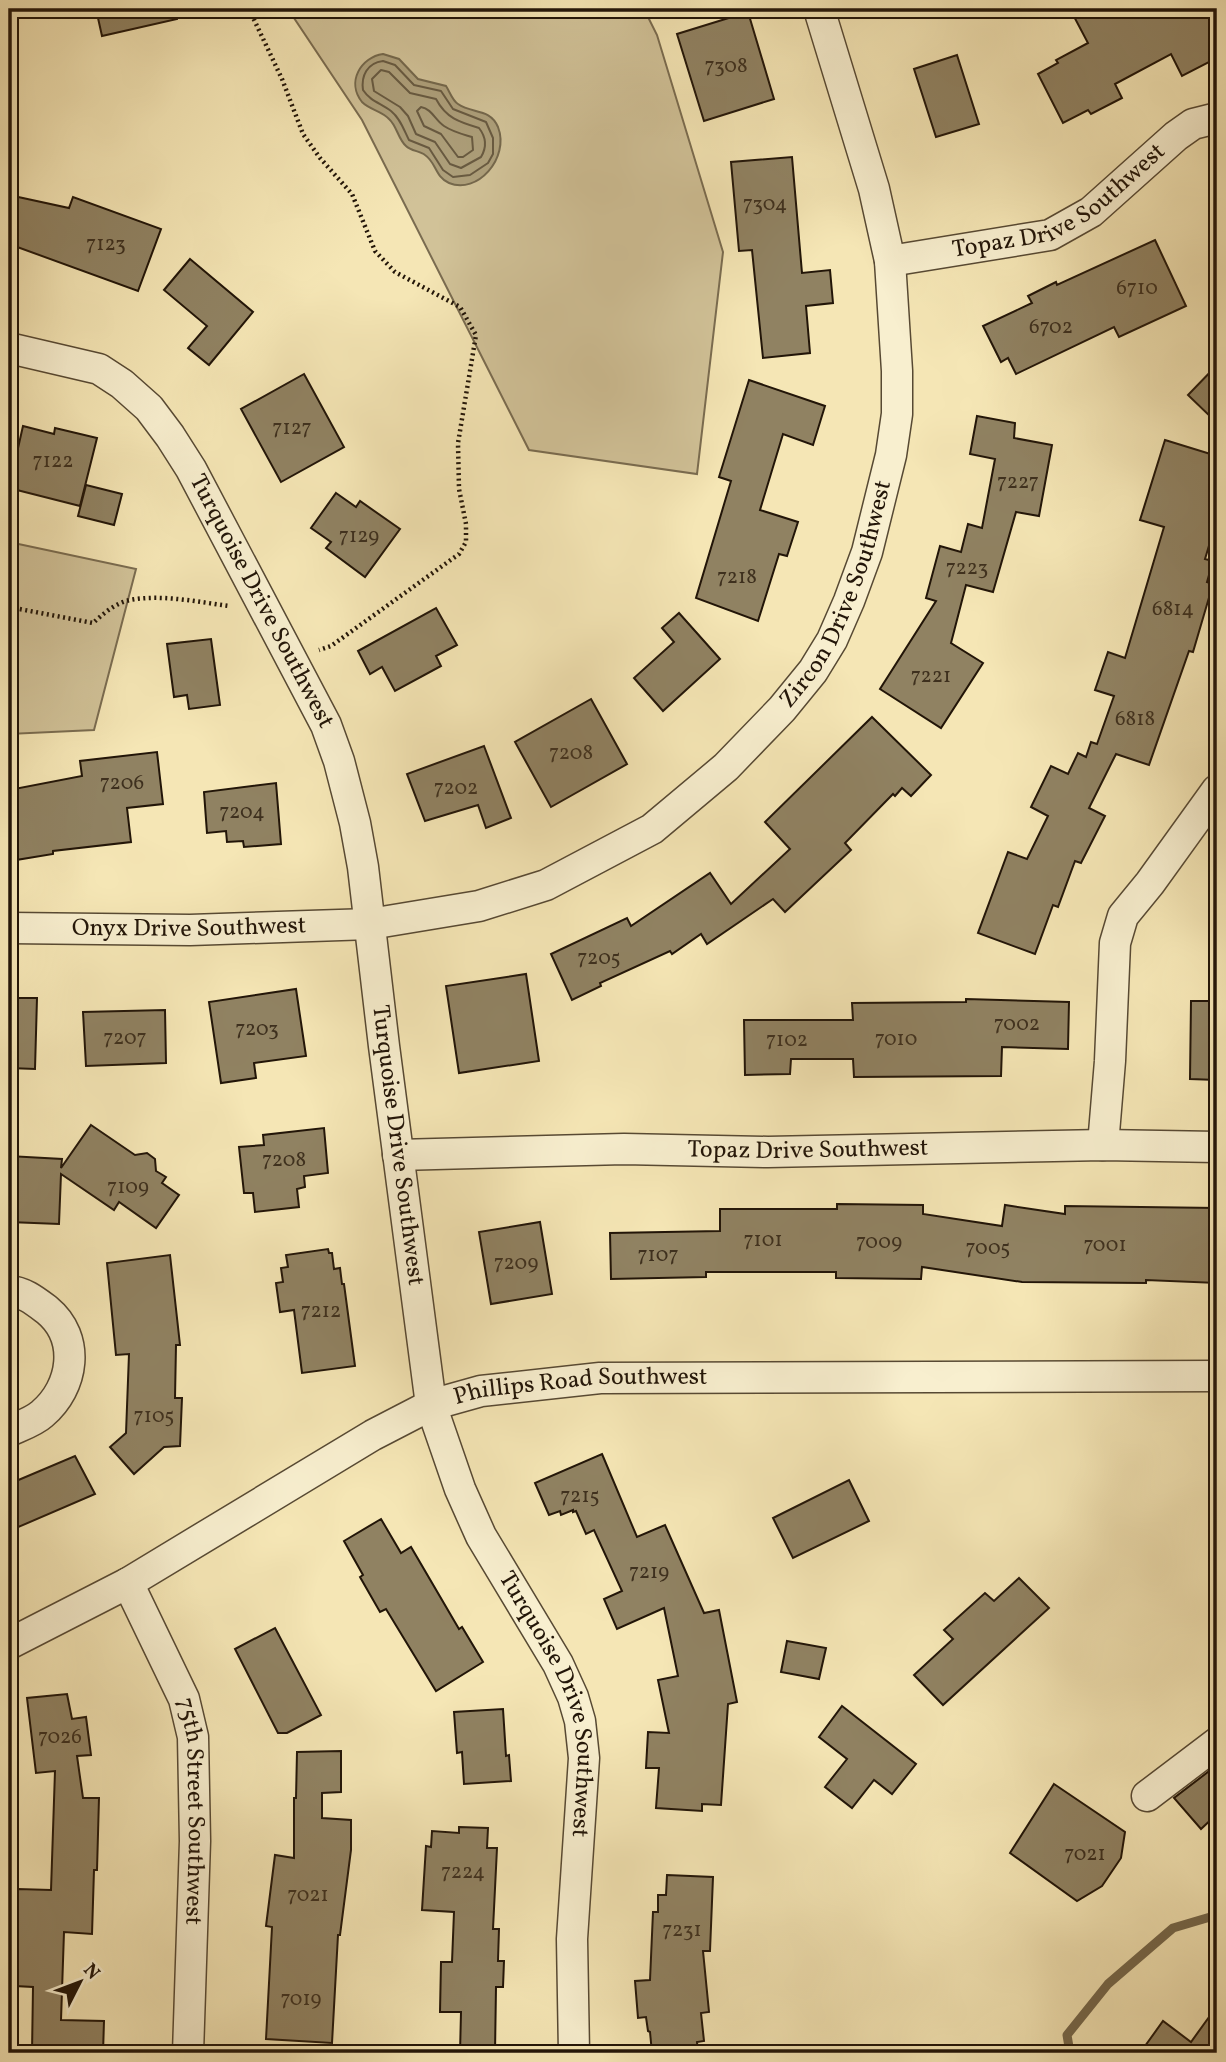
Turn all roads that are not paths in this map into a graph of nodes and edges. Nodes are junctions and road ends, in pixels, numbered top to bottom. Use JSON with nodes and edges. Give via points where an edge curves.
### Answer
{"nodes":[{"id":1,"x":819,"y":9,"type":"edge"},
{"id":2,"x":1217,"y":118,"type":"edge"},
{"id":3,"x":890,"y":261,"type":"junction"},
{"id":4,"x":9,"y":348,"type":"edge"},
{"id":5,"x":1217,"y":791,"type":"edge"},
{"id":6,"x":370,"y":924,"type":"junction"},
{"id":7,"x":9,"y":928,"type":"edge"},
{"id":8,"x":1103,"y":1145,"type":"junction"},
{"id":9,"x":1217,"y":1147,"type":"edge"},
{"id":10,"x":398,"y":1155,"type":"junction"},
{"id":11,"x":9,"y":1291,"type":"edge"},
{"id":12,"x":1217,"y":1376,"type":"edge"},
{"id":13,"x":431,"y":1405,"type":"junction"},
{"id":14,"x":9,"y":1432,"type":"edge"},
{"id":15,"x":128,"y":1583,"type":"junction"},
{"id":16,"x":9,"y":1644,"type":"edge"},
{"id":17,"x":1217,"y":1743,"type":"edge"},
{"id":18,"x":1147,"y":1796,"type":"dead end"},
{"id":19,"x":188,"y":2053,"type":"edge"},
{"id":20,"x":574,"y":2053,"type":"edge"}],
"edges":[{"from":1,"to":3,"type":"street","name":"Zircon Drive Southwest","via":[[874,189]]},
{"from":2,"to":3,"type":"street","name":"Topaz Drive Southwest","via":[[1193,124],[1091,212],[1050,235]]},
{"from":3,"to":6,"type":"street","name":"Zircon Drive Southwest","via":[[897,371],[891,456],[867,552],[832,640],[813,671],[726,767],[652,830],[547,885],[478,906]]},
{"from":4,"to":6,"type":"street","name":"Turquoise Drive Southwest","via":[[99,369],[122,384],[149,408],[191,469],[326,725],[355,823]]},
{"from":5,"to":8,"type":"street","via":[[1123,916],[1115,943]]},
{"from":6,"to":7,"type":"street","name":"Onyx Drive Southwest","via":[[190,930]]},
{"from":6,"to":10,"type":"street","name":"Turquoise Drive Southwest"},
{"from":8,"to":9,"type":"street","name":"Topaz Drive Southwest"},
{"from":8,"to":10,"type":"street","name":"Topaz Drive Southwest"},
{"from":10,"to":13,"type":"street","name":"Turquoise Drive Southwest"},
{"from":11,"to":14,"type":"street","via":[[31,1297],[51,1314],[67,1339],[70,1358],[66,1380],[51,1405]]},
{"from":12,"to":13,"type":"street","name":"Phillips Road Southwest","via":[[600,1378],[481,1391]]},
{"from":13,"to":15,"type":"street","name":"Phillips Road Southwest","via":[[373,1435]]},
{"from":13,"to":20,"type":"street","name":"Turquoise Drive Southwest","via":[[481,1536],[558,1664],[580,1721],[584,1758],[572,1939]]},
{"from":15,"to":16,"type":"street","name":"Phillips Road Southwest"},
{"from":15,"to":19,"type":"street","name":"75th Street Southwest","via":[[184,1699],[193,1737],[195,1841]]},
{"from":17,"to":18,"type":"street"}]}
